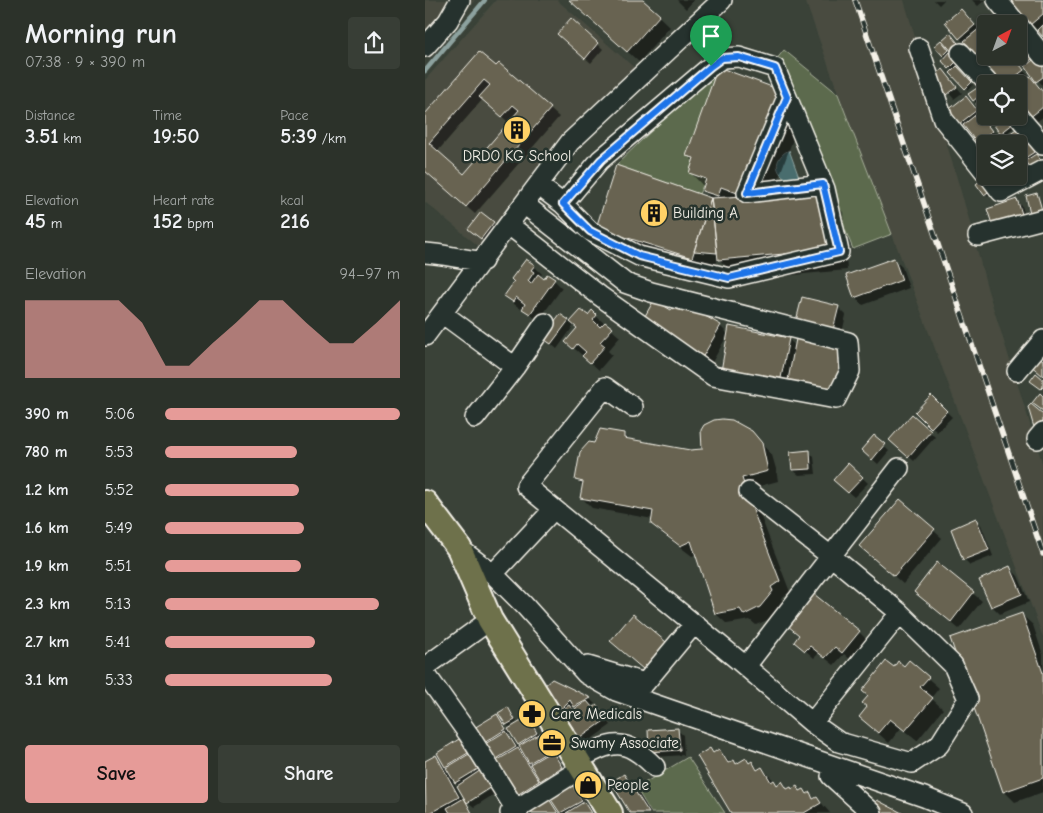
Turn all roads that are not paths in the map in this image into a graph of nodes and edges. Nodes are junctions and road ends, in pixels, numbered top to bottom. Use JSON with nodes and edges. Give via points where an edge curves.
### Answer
{"nodes":[{"id":1,"x":460,"y":0,"type":"edge"},
{"id":2,"x":722,"y":0,"type":"edge"},
{"id":3,"x":997,"y":0,"type":"edge"},
{"id":4,"x":1010,"y":15,"type":"edge"},
{"id":5,"x":1027,"y":36,"type":"edge"},
{"id":6,"x":425,"y":46,"type":"edge"},
{"id":7,"x":919,"y":48,"type":"dead end"},
{"id":8,"x":961,"y":53,"type":"dead end"},
{"id":9,"x":1043,"y":56,"type":"edge"},
{"id":10,"x":981,"y":75,"type":"edge"},
{"id":11,"x":787,"y":97,"type":"junction"},
{"id":12,"x":1026,"y":125,"type":"edge"},
{"id":13,"x":1043,"y":145,"type":"edge"},
{"id":14,"x":977,"y":162,"type":"edge"},
{"id":15,"x":1043,"y":170,"type":"edge"},
{"id":16,"x":1027,"y":178,"type":"edge"},
{"id":17,"x":823,"y":184,"type":"junction"},
{"id":18,"x":538,"y":185,"type":"junction"},
{"id":19,"x":996,"y":185,"type":"edge"},
{"id":20,"x":1014,"y":185,"type":"edge"},
{"id":21,"x":524,"y":204,"type":"junction"},
{"id":22,"x":563,"y":204,"type":"junction"},
{"id":23,"x":1043,"y":219,"type":"edge"},
{"id":24,"x":509,"y":225,"type":"junction"},
{"id":25,"x":977,"y":236,"type":"dead end"},
{"id":26,"x":425,"y":253,"type":"edge"},
{"id":27,"x":483,"y":261,"type":"junction"},
{"id":28,"x":443,"y":314,"type":"junction"},
{"id":29,"x":545,"y":323,"type":"dead end"},
{"id":30,"x":425,"y":336,"type":"edge"},
{"id":31,"x":1043,"y":340,"type":"edge"},
{"id":32,"x":515,"y":367,"type":"junction"},
{"id":33,"x":1017,"y":372,"type":"dead end"},
{"id":34,"x":633,"y":407,"type":"dead end"},
{"id":35,"x":475,"y":418,"type":"dead end"},
{"id":36,"x":899,"y":468,"type":"dead end"},
{"id":37,"x":749,"y":492,"type":"dead end"},
{"id":38,"x":425,"y":504,"type":"edge"},
{"id":39,"x":553,"y":510,"type":"junction"},
{"id":40,"x":459,"y":548,"type":"junction"},
{"id":41,"x":830,"y":555,"type":"junction"},
{"id":42,"x":493,"y":574,"type":"junction"},
{"id":43,"x":900,"y":613,"type":"junction"},
{"id":44,"x":490,"y":620,"type":"junction"},
{"id":45,"x":694,"y":624,"type":"junction"},
{"id":46,"x":572,"y":658,"type":"junction"},
{"id":47,"x":745,"y":666,"type":"junction"},
{"id":48,"x":425,"y":667,"type":"edge"},
{"id":49,"x":425,"y":673,"type":"edge"},
{"id":50,"x":812,"y":723,"type":"junction"},
{"id":51,"x":579,"y":764,"type":"junction"},
{"id":52,"x":655,"y":767,"type":"dead end"},
{"id":53,"x":831,"y":776,"type":"dead end"},
{"id":54,"x":515,"y":812,"type":"edge"},
{"id":55,"x":610,"y":813,"type":"edge"},
{"id":56,"x":872,"y":813,"type":"edge"},
{"id":57,"x":963,"y":813,"type":"edge"}],
"edges":[{"from":1,"to":6,"type":"street","via":[[448,20]]},
{"from":2,"to":18,"type":"street","via":[[570,142]]},
{"from":3,"to":4,"type":"street"},
{"from":5,"to":9,"type":"street"},
{"from":7,"to":14,"type":"street","via":[[943,119]]},
{"from":8,"to":10,"type":"street"},
{"from":11,"to":17,"type":"street"},
{"from":11,"to":17,"type":"street","via":[[747,193]]},
{"from":11,"to":22,"type":"street","via":[[775,68],[739,57],[722,58],[601,160]]},
{"from":12,"to":13,"type":"street"},
{"from":15,"to":16,"type":"street"},
{"from":17,"to":22,"type":"street","via":[[839,252],[729,278],[639,256],[590,231]]},
{"from":18,"to":21,"type":"street"},
{"from":18,"to":22,"type":"street"},
{"from":19,"to":20,"type":"street","via":[[1001,192]]},
{"from":21,"to":24,"type":"street"},
{"from":21,"to":24,"type":"street","via":[[625,284],[848,342],[850,370],[836,399],[713,376],[599,296]]},
{"from":23,"to":25,"type":"street"},
{"from":24,"to":27,"type":"street"},
{"from":26,"to":27,"type":"street"},
{"from":27,"to":28,"type":"street"},
{"from":28,"to":30,"type":"street"},
{"from":28,"to":32,"type":"street"},
{"from":29,"to":32,"type":"street"},
{"from":31,"to":33,"type":"street"},
{"from":32,"to":35,"type":"street"},
{"from":34,"to":39,"type":"street","via":[[605,387],[526,486]]},
{"from":36,"to":41,"type":"street"},
{"from":37,"to":41,"type":"street"},
{"from":38,"to":40,"type":"main road"},
{"from":39,"to":42,"type":"street"},
{"from":39,"to":45,"type":"street"},
{"from":40,"to":42,"type":"street"},
{"from":40,"to":44,"type":"main road"},
{"from":41,"to":43,"type":"street"},
{"from":41,"to":47,"type":"street"},
{"from":42,"to":46,"type":"street"},
{"from":43,"to":50,"type":"street"},
{"from":43,"to":50,"type":"street","via":[[953,665],[968,699],[939,746],[912,763],[839,742]]},
{"from":44,"to":48,"type":"street"},
{"from":44,"to":51,"type":"main road"},
{"from":45,"to":46,"type":"street","via":[[645,683],[596,670]]},
{"from":45,"to":47,"type":"street"},
{"from":46,"to":57,"type":"street","via":[[586,674],[616,692],[915,793]]},
{"from":47,"to":50,"type":"street"},
{"from":49,"to":54,"type":"street","via":[[469,735]]},
{"from":51,"to":52,"type":"street","via":[[605,746],[617,744],[632,748]]},
{"from":51,"to":54,"type":"street"},
{"from":51,"to":55,"type":"main road"},
{"from":53,"to":56,"type":"street"}]}
